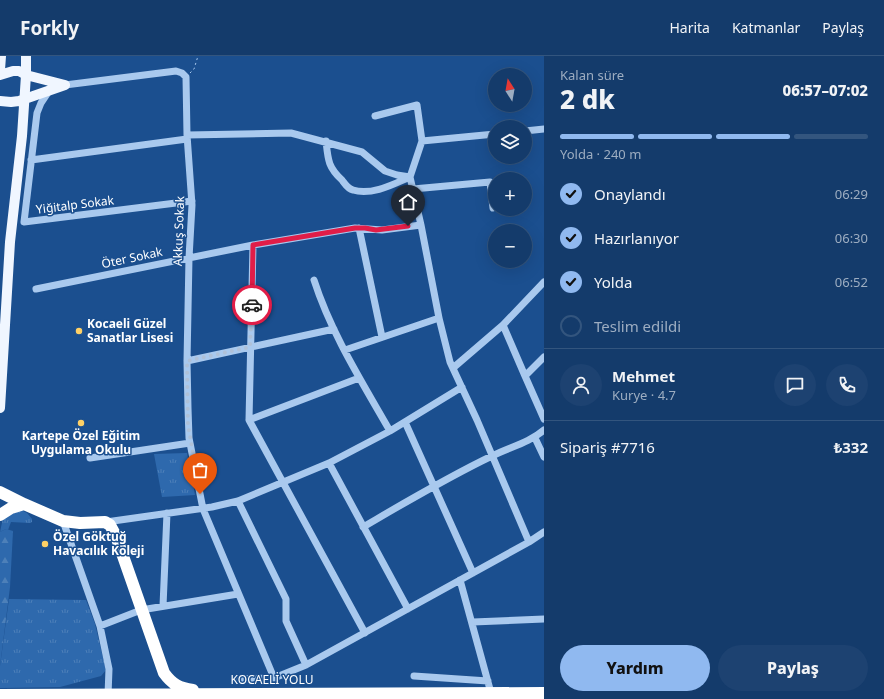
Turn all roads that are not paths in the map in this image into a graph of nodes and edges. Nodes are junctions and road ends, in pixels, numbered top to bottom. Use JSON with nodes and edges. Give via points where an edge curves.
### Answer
{"nodes":[{"id":1,"x":1,"y":56,"type":"edge"},
{"id":2,"x":26,"y":56,"type":"edge"},
{"id":3,"x":0,"y":70,"type":"edge"},
{"id":4,"x":26,"y":74,"type":"junction"},
{"id":5,"x":0,"y":75,"type":"edge"},
{"id":6,"x":65,"y":85,"type":"junction"},
{"id":7,"x":49,"y":90,"type":"junction"},
{"id":8,"x":25,"y":98,"type":"junction"},
{"id":9,"x":0,"y":101,"type":"edge"},
{"id":10,"x":375,"y":116,"type":"dead end"},
{"id":11,"x":544,"y":129,"type":"edge"},
{"id":12,"x":532,"y":130,"type":"edge"},
{"id":13,"x":488,"y":135,"type":"edge"},
{"id":14,"x":187,"y":137,"type":"junction"},
{"id":15,"x":422,"y":141,"type":"junction"},
{"id":16,"x":326,"y":142,"type":"junction"},
{"id":17,"x":31,"y":160,"type":"junction"},
{"id":18,"x":410,"y":177,"type":"junction"},
{"id":19,"x":488,"y":182,"type":"edge"},
{"id":20,"x":413,"y":189,"type":"junction"},
{"id":21,"x":192,"y":201,"type":"junction"},
{"id":22,"x":24,"y":222,"type":"junction"},
{"id":23,"x":421,"y":225,"type":"junction"},
{"id":24,"x":359,"y":228,"type":"junction"},
{"id":25,"x":11,"y":230,"type":"junction"},
{"id":26,"x":253,"y":245,"type":"junction"},
{"id":27,"x":189,"y":258,"type":"junction"},
{"id":28,"x":314,"y":280,"type":"dead end"},
{"id":29,"x":544,"y":282,"type":"edge"},
{"id":30,"x":36,"y":289,"type":"dead end"},
{"id":31,"x":439,"y":318,"type":"junction"},
{"id":32,"x":503,"y":325,"type":"junction"},
{"id":33,"x":334,"y":329,"type":"junction"},
{"id":34,"x":382,"y":337,"type":"junction"},
{"id":35,"x":250,"y":347,"type":"junction"},
{"id":36,"x":345,"y":350,"type":"junction"},
{"id":37,"x":544,"y":357,"type":"edge"},
{"id":38,"x":187,"y":361,"type":"junction"},
{"id":39,"x":453,"y":368,"type":"junction"},
{"id":40,"x":525,"y":376,"type":"junction"},
{"id":41,"x":360,"y":378,"type":"junction"},
{"id":42,"x":462,"y":387,"type":"junction"},
{"id":43,"x":0,"y":408,"type":"edge"},
{"id":44,"x":544,"y":419,"type":"edge"},
{"id":45,"x":249,"y":420,"type":"junction"},
{"id":46,"x":405,"y":422,"type":"junction"},
{"id":47,"x":544,"y":430,"type":"edge"},
{"id":48,"x":390,"y":431,"type":"junction"},
{"id":49,"x":535,"y":438,"type":"junction"},
{"id":50,"x":190,"y":443,"type":"junction"},
{"id":51,"x":493,"y":456,"type":"junction"},
{"id":52,"x":544,"y":457,"type":"edge"},
{"id":53,"x":90,"y":458,"type":"dead end"},
{"id":54,"x":329,"y":463,"type":"junction"},
{"id":55,"x":282,"y":482,"type":"junction"},
{"id":56,"x":434,"y":486,"type":"junction"},
{"id":57,"x":0,"y":492,"type":"edge"},
{"id":58,"x":0,"y":500,"type":"edge"},
{"id":59,"x":238,"y":501,"type":"junction"},
{"id":60,"x":24,"y":504,"type":"junction"},
{"id":61,"x":203,"y":509,"type":"junction"},
{"id":62,"x":167,"y":513,"type":"junction"},
{"id":63,"x":0,"y":515,"type":"edge"},
{"id":64,"x":63,"y":521,"type":"junction"},
{"id":65,"x":105,"y":522,"type":"junction"},
{"id":66,"x":363,"y":526,"type":"junction"},
{"id":67,"x":544,"y":532,"type":"edge"},
{"id":68,"x":529,"y":542,"type":"junction"},
{"id":69,"x":473,"y":573,"type":"junction"},
{"id":70,"x":460,"y":580,"type":"junction"},
{"id":71,"x":238,"y":594,"type":"junction"},
{"id":72,"x":163,"y":606,"type":"junction"},
{"id":73,"x":408,"y":609,"type":"junction"},
{"id":74,"x":141,"y":610,"type":"junction"},
{"id":75,"x":544,"y":618,"type":"edge"},
{"id":76,"x":473,"y":622,"type":"junction"},
{"id":77,"x":100,"y":626,"type":"junction"},
{"id":78,"x":365,"y":633,"type":"junction"},
{"id":79,"x":306,"y":665,"type":"junction"},
{"id":80,"x":164,"y":673,"type":"junction"},
{"id":81,"x":414,"y":676,"type":"dead end"},
{"id":82,"x":274,"y":678,"type":"junction"},
{"id":83,"x":240,"y":679,"type":"dead end"},
{"id":84,"x":490,"y":687,"type":"junction"},
{"id":85,"x":544,"y":693,"type":"edge"},
{"id":86,"x":264,"y":694,"type":"junction"},
{"id":87,"x":0,"y":695,"type":"edge"},
{"id":88,"x":108,"y":695,"type":"junction"},
{"id":89,"x":122,"y":695,"type":"junction"}],
"edges":[{"from":1,"to":3,"type":"main road"},
{"from":2,"to":4,"type":"main road"},
{"from":4,"to":5,"type":"main road","via":[[13,70]]},
{"from":4,"to":6,"type":"main road"},
{"from":4,"to":8,"type":"main road"},
{"from":6,"to":7,"type":"main road"},
{"from":6,"to":14,"type":"street","name":"Akkuş Sokak","via":[[176,71],[182,73],[186,77]]},
{"from":7,"to":8,"type":"main road"},
{"from":7,"to":17,"type":"street","name":"Yiğitalp Sokak","via":[[37,113]]},
{"from":8,"to":9,"type":"main road","via":[[11,102]]},
{"from":8,"to":25,"type":"main road"},
{"from":10,"to":15,"type":"street","via":[[417,105]]},
{"from":11,"to":12,"type":"street"},
{"from":13,"to":15,"type":"street"},
{"from":14,"to":16,"type":"street","via":[[291,133]]},
{"from":14,"to":17,"type":"street"},
{"from":14,"to":21,"type":"street","name":"Akkuş Sokak"},
{"from":15,"to":18,"type":"street"},
{"from":16,"to":18,"type":"street","via":[[362,152],[385,171]]},
{"from":16,"to":18,"type":"street","via":[[329,163],[333,171],[352,190],[373,190]]},
{"from":17,"to":22,"type":"street","name":"Yiğitalp Sokak"},
{"from":18,"to":20,"type":"street"},
{"from":19,"to":20,"type":"street"},
{"from":20,"to":23,"type":"street"},
{"from":21,"to":22,"type":"street","name":"Yiğitalp Sokak"},
{"from":21,"to":27,"type":"street","name":"Akkuş Sokak"},
{"from":22,"to":25,"type":"street"},
{"from":23,"to":24,"type":"street","name":"Öter Sokak","via":[[382,230]]},
{"from":23,"to":31,"type":"street"},
{"from":24,"to":26,"type":"street","name":"Öter Sokak"},
{"from":24,"to":34,"type":"street"},
{"from":25,"to":43,"type":"main road"},
{"from":26,"to":27,"type":"street","name":"Öter Sokak"},
{"from":26,"to":35,"type":"street"},
{"from":27,"to":30,"type":"street","name":"Öter Sokak"},
{"from":27,"to":38,"type":"street","name":"Akkuş Sokak"},
{"from":28,"to":33,"type":"street","via":[[322,305]]},
{"from":29,"to":32,"type":"street"},
{"from":31,"to":34,"type":"street"},
{"from":31,"to":39,"type":"street"},
{"from":32,"to":39,"type":"street"},
{"from":32,"to":40,"type":"street"},
{"from":33,"to":35,"type":"street"},
{"from":33,"to":36,"type":"street"},
{"from":34,"to":36,"type":"street"},
{"from":35,"to":38,"type":"street"},
{"from":35,"to":45,"type":"street"},
{"from":36,"to":41,"type":"street"},
{"from":37,"to":40,"type":"street"},
{"from":38,"to":50,"type":"street","name":"Akkuş Sokak"},
{"from":39,"to":42,"type":"street"},
{"from":40,"to":44,"type":"street"},
{"from":41,"to":45,"type":"street"},
{"from":41,"to":48,"type":"street"},
{"from":42,"to":46,"type":"street"},
{"from":42,"to":51,"type":"street"},
{"from":45,"to":55,"type":"street"},
{"from":46,"to":48,"type":"street"},
{"from":46,"to":56,"type":"street"},
{"from":47,"to":49,"type":"street"},
{"from":48,"to":54,"type":"street"},
{"from":49,"to":51,"type":"street"},
{"from":49,"to":52,"type":"street"},
{"from":50,"to":53,"type":"street"},
{"from":50,"to":61,"type":"street","name":"Akkuş Sokak"},
{"from":51,"to":56,"type":"street"},
{"from":51,"to":68,"type":"street"},
{"from":54,"to":55,"type":"street"},
{"from":54,"to":66,"type":"street"},
{"from":55,"to":59,"type":"street"},
{"from":55,"to":78,"type":"street"},
{"from":56,"to":66,"type":"street"},
{"from":56,"to":69,"type":"street"},
{"from":57,"to":60,"type":"highway"},
{"from":58,"to":60,"type":"highway"},
{"from":59,"to":61,"type":"street"},
{"from":59,"to":79,"type":"street","via":[[286,599],[286,620]]},
{"from":60,"to":63,"type":"highway"},
{"from":60,"to":64,"type":"highway"},
{"from":61,"to":62,"type":"street"},
{"from":61,"to":71,"type":"street","name":"Akkuş Sokak"},
{"from":62,"to":65,"type":"street"},
{"from":62,"to":72,"type":"street"},
{"from":64,"to":65,"type":"highway"},
{"from":64,"to":77,"type":"street"},
{"from":65,"to":74,"type":"highway","via":[[116,536]]},
{"from":66,"to":73,"type":"street"},
{"from":67,"to":68,"type":"street"},
{"from":68,"to":69,"type":"street"},
{"from":69,"to":70,"type":"street"},
{"from":70,"to":73,"type":"street"},
{"from":70,"to":76,"type":"street"},
{"from":71,"to":72,"type":"street"},
{"from":71,"to":82,"type":"street","name":"Akkuş Sokak"},
{"from":72,"to":74,"type":"street"},
{"from":73,"to":78,"type":"street"},
{"from":74,"to":77,"type":"street"},
{"from":74,"to":80,"type":"highway"},
{"from":75,"to":76,"type":"street"},
{"from":76,"to":84,"type":"street"},
{"from":77,"to":88,"type":"street","via":[[109,670]]},
{"from":78,"to":79,"type":"street"},
{"from":79,"to":82,"type":"street"},
{"from":80,"to":86,"type":"highway","via":[[174,684],[186,689]]},
{"from":80,"to":89,"type":"highway","via":[[164,680],[159,688],[150,692]]},
{"from":81,"to":84,"type":"street"},
{"from":82,"to":83,"type":"street"},
{"from":84,"to":85,"type":"highway","name":"KOCAELİ YOLU"},
{"from":84,"to":86,"type":"highway","name":"KOCAELİ YOLU"},
{"from":86,"to":89,"type":"highway","name":"KOCAELİ YOLU"},
{"from":87,"to":88,"type":"highway","name":"KOCAELİ YOLU"},
{"from":88,"to":89,"type":"highway","name":"KOCAELİ YOLU"}]}
